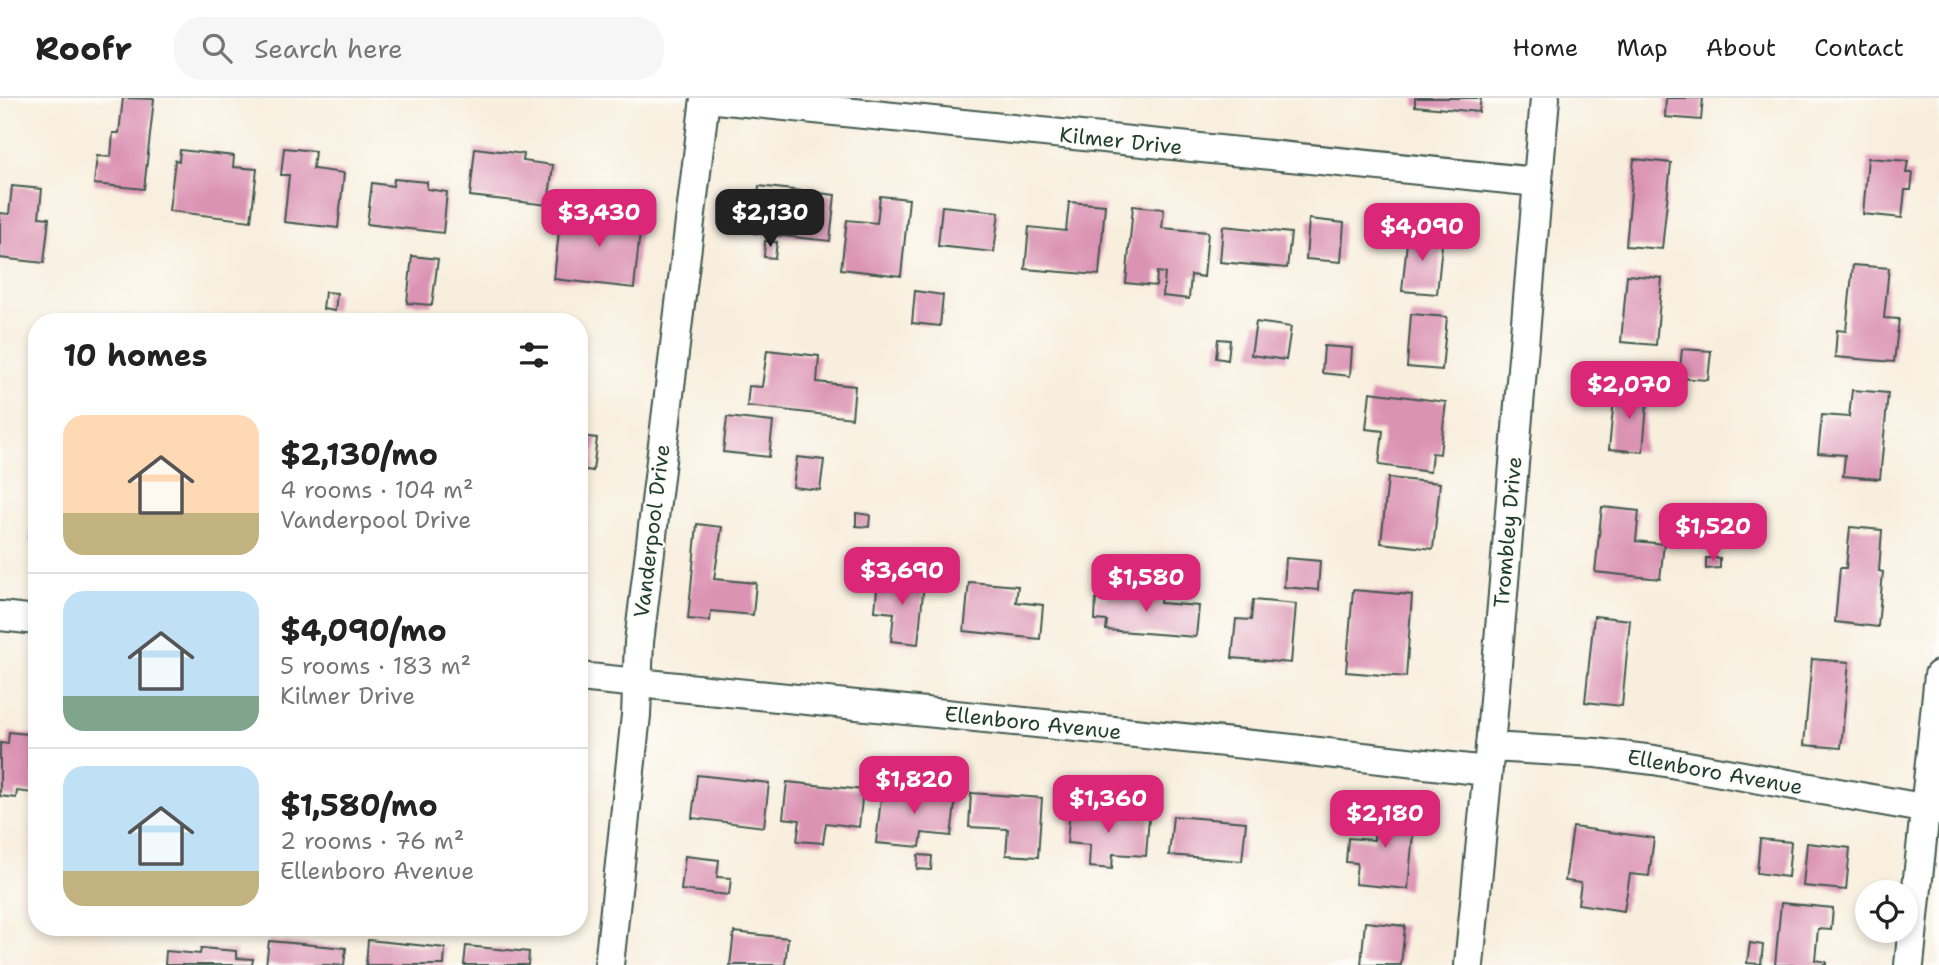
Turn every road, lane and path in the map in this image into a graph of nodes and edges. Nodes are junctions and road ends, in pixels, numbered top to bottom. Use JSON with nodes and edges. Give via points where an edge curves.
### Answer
{"nodes":[{"id":1,"x":705,"y":98,"type":"edge"},
{"id":2,"x":1545,"y":98,"type":"edge"},
{"id":3,"x":1537,"y":183,"type":"junction"},
{"id":4,"x":0,"y":616,"type":"edge"},
{"id":5,"x":28,"y":619,"type":"edge"},
{"id":6,"x":1939,"y":675,"type":"edge"},
{"id":7,"x":588,"y":678,"type":"edge"},
{"id":8,"x":637,"y":684,"type":"junction"},
{"id":9,"x":1489,"y":759,"type":"junction"},
{"id":10,"x":1932,"y":810,"type":"edge"},
{"id":11,"x":609,"y":965,"type":"edge"},
{"id":12,"x":1469,"y":965,"type":"edge"},
{"id":13,"x":1909,"y":965,"type":"edge"}],
"edges":[{"from":1,"to":3,"type":"street","name":"Kilmer Drive"},
{"from":1,"to":8,"type":"street","name":"Vanderpool Drive"},
{"from":2,"to":3,"type":"street","name":"Trombley Drive"},
{"from":3,"to":9,"type":"street","name":"Trombley Drive"},
{"from":4,"to":5,"type":"street"},
{"from":6,"to":10,"type":"street"},
{"from":7,"to":8,"type":"street","name":"Ellenboro Avenue"},
{"from":8,"to":9,"type":"street","name":"Ellenboro Avenue","via":[[1283,748]]},
{"from":8,"to":11,"type":"street","name":"Vanderpool Drive"},
{"from":9,"to":10,"type":"street","name":"Ellenboro Avenue","via":[[1596,753]]},
{"from":9,"to":12,"type":"street","name":"Trombley Drive"},
{"from":10,"to":13,"type":"street"}]}
